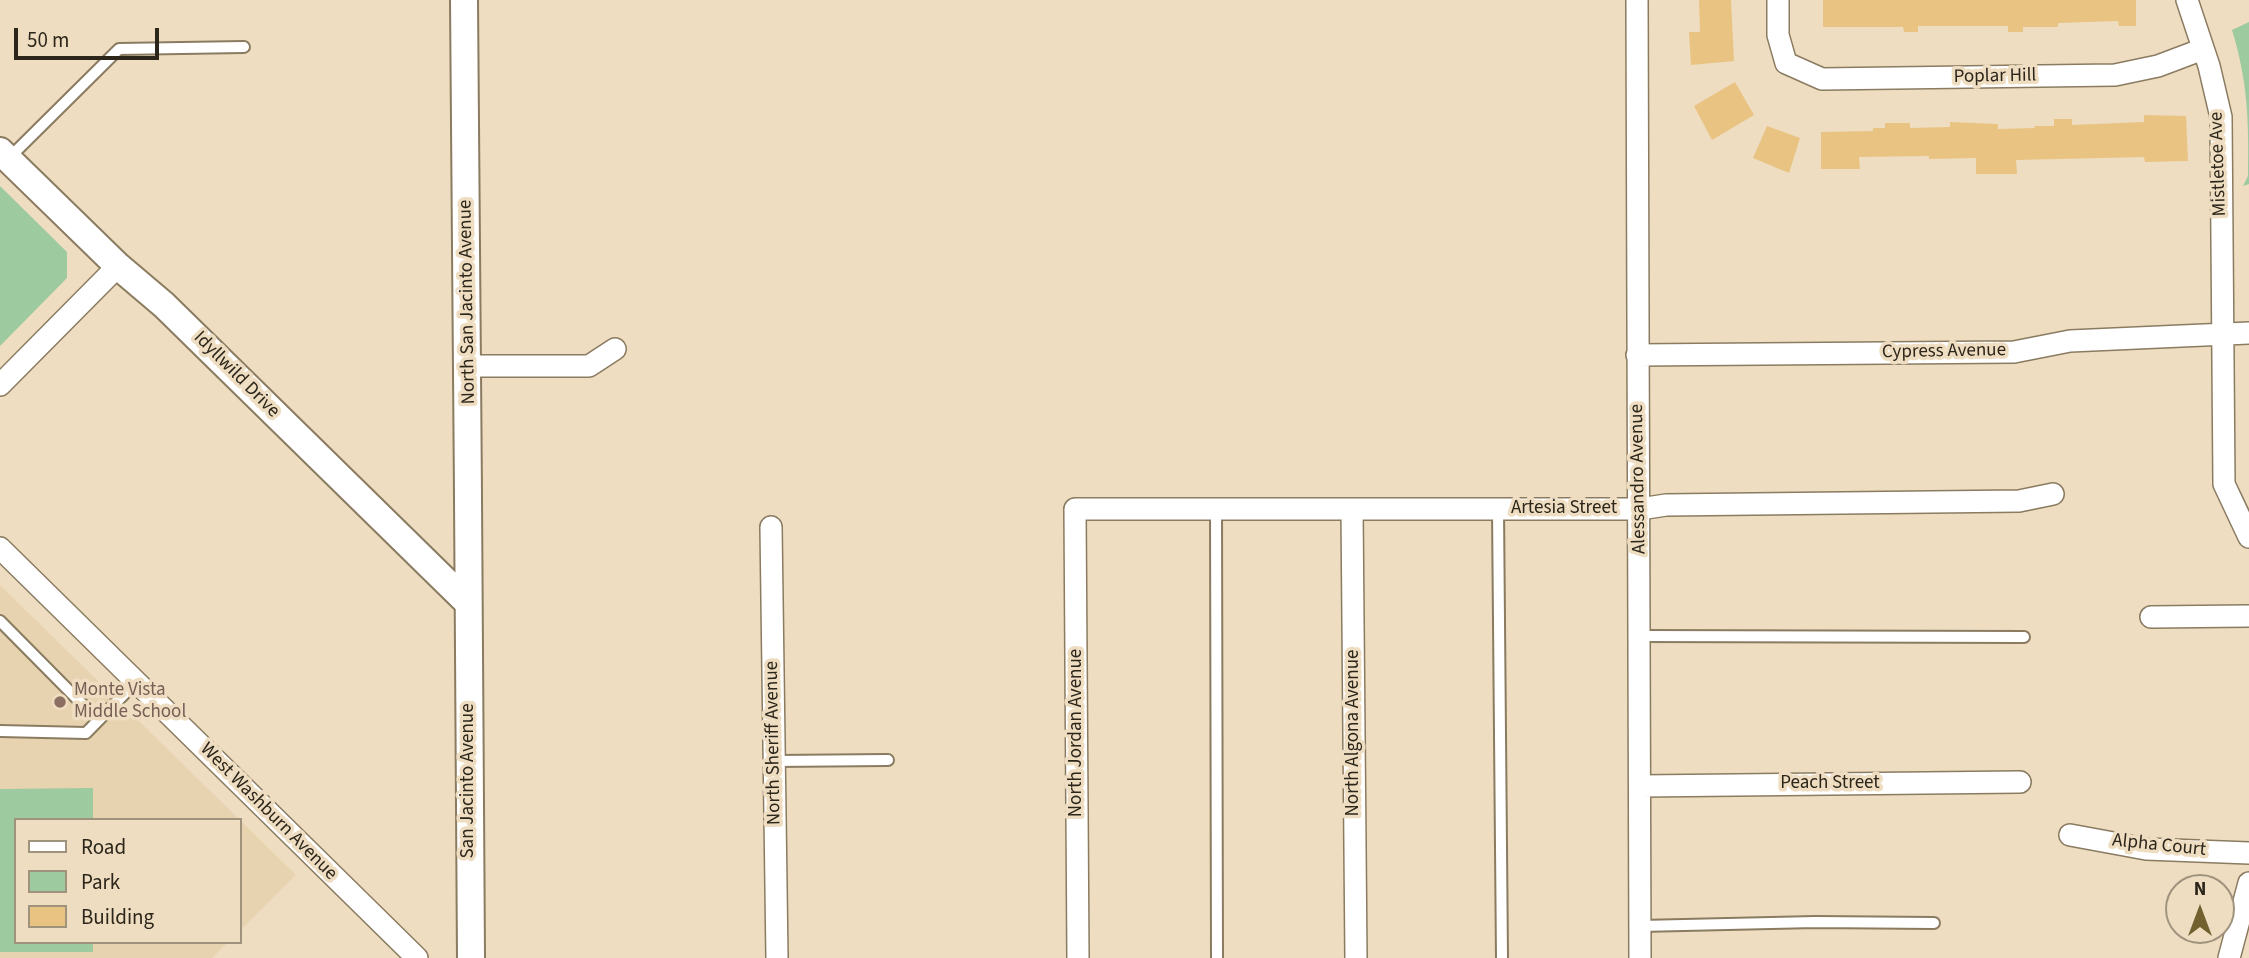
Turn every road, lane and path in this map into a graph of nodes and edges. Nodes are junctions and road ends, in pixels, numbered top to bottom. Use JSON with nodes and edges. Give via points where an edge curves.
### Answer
{"nodes":[{"id":1,"x":464,"y":0,"type":"edge"},
{"id":2,"x":1637,"y":0,"type":"edge"},
{"id":3,"x":1778,"y":0,"type":"edge"},
{"id":4,"x":2187,"y":0,"type":"edge"},
{"id":5,"x":244,"y":47,"type":"dead end"},
{"id":6,"x":2203,"y":50,"type":"junction"},
{"id":7,"x":4,"y":155,"type":"edge"},
{"id":8,"x":118,"y":266,"type":"junction"},
{"id":9,"x":2222,"y":333,"type":"junction"},
{"id":10,"x":2249,"y":333,"type":"edge"},
{"id":11,"x":615,"y":349,"type":"dead end"},
{"id":12,"x":1637,"y":355,"type":"junction"},
{"id":13,"x":469,"y":366,"type":"junction"},
{"id":14,"x":0,"y":385,"type":"edge"},
{"id":15,"x":2053,"y":494,"type":"dead end"},
{"id":16,"x":1075,"y":509,"type":"joint"},
{"id":17,"x":1216,"y":509,"type":"junction"},
{"id":18,"x":1352,"y":509,"type":"junction"},
{"id":19,"x":1498,"y":509,"type":"junction"},
{"id":20,"x":1640,"y":509,"type":"junction"},
{"id":21,"x":2247,"y":526,"type":"edge"},
{"id":22,"x":771,"y":527,"type":"dead end"},
{"id":23,"x":0,"y":548,"type":"edge"},
{"id":24,"x":468,"y":603,"type":"junction"},
{"id":25,"x":2249,"y":616,"type":"edge"},
{"id":26,"x":2151,"y":617,"type":"dead end"},
{"id":27,"x":0,"y":621,"type":"edge"},
{"id":28,"x":1640,"y":636,"type":"junction"},
{"id":29,"x":2024,"y":637,"type":"dead end"},
{"id":30,"x":136,"y":682,"type":"junction"},
{"id":31,"x":98,"y":720,"type":"junction"},
{"id":32,"x":0,"y":732,"type":"edge"},
{"id":33,"x":888,"y":760,"type":"dead end"},
{"id":34,"x":775,"y":761,"type":"junction"},
{"id":35,"x":2020,"y":782,"type":"dead end"},
{"id":36,"x":1641,"y":786,"type":"junction"},
{"id":37,"x":2070,"y":835,"type":"dead end"},
{"id":38,"x":2249,"y":853,"type":"edge"},
{"id":39,"x":2249,"y":883,"type":"edge"},
{"id":40,"x":1934,"y":923,"type":"dead end"},
{"id":41,"x":1640,"y":926,"type":"junction"},
{"id":42,"x":417,"y":958,"type":"edge"},
{"id":43,"x":471,"y":958,"type":"edge"},
{"id":44,"x":777,"y":958,"type":"edge"},
{"id":45,"x":1078,"y":958,"type":"edge"},
{"id":46,"x":1217,"y":958,"type":"edge"},
{"id":47,"x":1356,"y":958,"type":"edge"},
{"id":48,"x":1502,"y":958,"type":"edge"},
{"id":49,"x":1640,"y":958,"type":"edge"},
{"id":50,"x":2229,"y":958,"type":"edge"}],
"edges":[{"from":1,"to":13,"type":"street","name":"North San Jacinto Avenue"},
{"from":2,"to":12,"type":"street","name":"Alessandro Avenue"},
{"from":3,"to":6,"type":"street","name":"Poplar Hill","via":[[1778,35],[1786,63],[1822,79],[2115,75]]},
{"from":4,"to":6,"type":"street","name":"Mistletoe Ave"},
{"from":5,"to":7,"type":"lane","via":[[119,49]]},
{"from":6,"to":9,"type":"street","name":"Mistletoe Ave","via":[[2221,117]]},
{"from":7,"to":8,"type":"street","name":"Idyllwild Drive"},
{"from":8,"to":14,"type":"street"},
{"from":8,"to":24,"type":"street","name":"Idyllwild Drive","via":[[164,305]]},
{"from":9,"to":10,"type":"street","name":"Cypress Avenue"},
{"from":9,"to":12,"type":"street","name":"Cypress Avenue","via":[[2070,341],[2014,352]]},
{"from":9,"to":21,"type":"street","name":"Mistletoe Ave","via":[[2224,484]]},
{"from":11,"to":13,"type":"street","via":[[589,366]]},
{"from":12,"to":20,"type":"street","name":"Alessandro Avenue"},
{"from":13,"to":24,"type":"street","name":"North San Jacinto Avenue"},
{"from":15,"to":20,"type":"street","name":"Artesia Street","via":[[2019,501]]},
{"from":16,"to":17,"type":"street","name":"Artesia Street"},
{"from":16,"to":45,"type":"street","name":"North Jordan Avenue"},
{"from":17,"to":18,"type":"street","name":"Artesia Street"},
{"from":17,"to":46,"type":"lane"},
{"from":18,"to":19,"type":"street","name":"Artesia Street"},
{"from":18,"to":47,"type":"street","name":"North Algona Avenue"},
{"from":19,"to":20,"type":"street","name":"Artesia Street"},
{"from":19,"to":48,"type":"lane"},
{"from":20,"to":28,"type":"street","name":"Alessandro Avenue"},
{"from":22,"to":34,"type":"street","name":"North Sheriff Avenue"},
{"from":23,"to":30,"type":"street","name":"West Washburn Avenue"},
{"from":24,"to":43,"type":"street","name":"San Jacinto Avenue"},
{"from":25,"to":26,"type":"street"},
{"from":27,"to":31,"type":"lane"},
{"from":28,"to":29,"type":"lane"},
{"from":28,"to":36,"type":"street","name":"Alessandro Avenue"},
{"from":30,"to":31,"type":"lane"},
{"from":30,"to":42,"type":"street","name":"West Washburn Avenue"},
{"from":31,"to":32,"type":"lane","via":[[86,733]]},
{"from":33,"to":34,"type":"lane"},
{"from":34,"to":44,"type":"street","name":"North Sheriff Avenue"},
{"from":35,"to":36,"type":"street","name":"Peach Street"},
{"from":36,"to":41,"type":"street","name":"Alessandro Avenue"},
{"from":37,"to":38,"type":"street","name":"Alpha Court","via":[[2146,849]]},
{"from":39,"to":50,"type":"street"},
{"from":40,"to":41,"type":"lane"},
{"from":41,"to":49,"type":"street","name":"Alessandro Avenue"}]}
